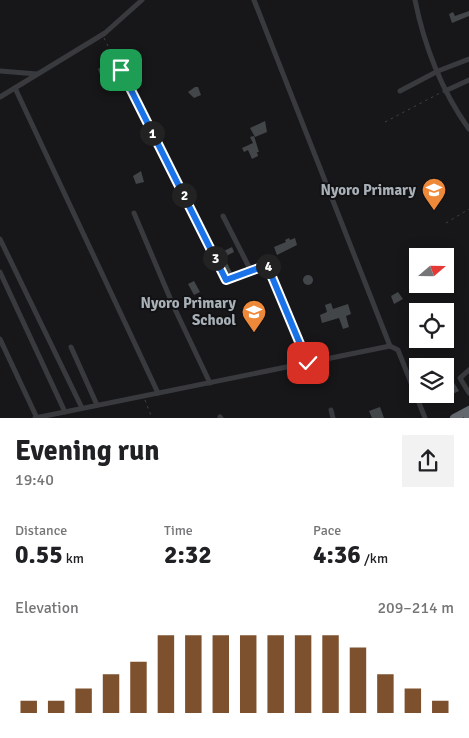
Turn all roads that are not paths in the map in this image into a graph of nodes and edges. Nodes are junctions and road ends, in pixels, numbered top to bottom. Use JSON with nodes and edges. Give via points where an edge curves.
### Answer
{"nodes":[{"id":1,"x":142,"y":0,"type":"edge"},
{"id":2,"x":254,"y":0,"type":"edge"},
{"id":3,"x":415,"y":0,"type":"edge"},
{"id":4,"x":469,"y":59,"type":"edge"},
{"id":5,"x":0,"y":71,"type":"edge"},
{"id":6,"x":438,"y":71,"type":"junction"},
{"id":7,"x":38,"y":74,"type":"junction"},
{"id":8,"x":469,"y":80,"type":"edge"},
{"id":9,"x":15,"y":88,"type":"junction"},
{"id":10,"x":400,"y":91,"type":"dead end"},
{"id":11,"x":445,"y":91,"type":"junction"},
{"id":12,"x":0,"y":97,"type":"edge"},
{"id":13,"x":469,"y":129,"type":"edge"},
{"id":14,"x":134,"y":213,"type":"dead end"},
{"id":15,"x":223,"y":216,"type":"dead end"},
{"id":16,"x":0,"y":239,"type":"edge"},
{"id":17,"x":250,"y":270,"type":"junction"},
{"id":18,"x":0,"y":272,"type":"edge"},
{"id":19,"x":230,"y":278,"type":"road end"},
{"id":20,"x":0,"y":339,"type":"edge"},
{"id":21,"x":390,"y":346,"type":"junction"},
{"id":22,"x":71,"y":347,"type":"dead end"},
{"id":23,"x":308,"y":363,"type":"junction"},
{"id":24,"x":469,"y":370,"type":"edge"},
{"id":25,"x":210,"y":383,"type":"junction"},
{"id":26,"x":158,"y":393,"type":"junction"},
{"id":27,"x":469,"y":393,"type":"edge"},
{"id":28,"x":97,"y":405,"type":"junction"},
{"id":29,"x":82,"y":408,"type":"junction"},
{"id":30,"x":331,"y":410,"type":"dead end"},
{"id":31,"x":469,"y":410,"type":"edge"},
{"id":32,"x":65,"y":412,"type":"junction"},
{"id":33,"x":36,"y":418,"type":"edge"},
{"id":34,"x":333,"y":418,"type":"edge"},
{"id":35,"x":425,"y":418,"type":"edge"},
{"id":36,"x":454,"y":418,"type":"edge"}],
"edges":[{"from":1,"to":7,"type":"street","via":[[105,33]]},
{"from":2,"to":21,"type":"street"},
{"from":3,"to":6,"type":"street"},
{"from":4,"to":6,"type":"street"},
{"from":5,"to":7,"type":"street"},
{"from":6,"to":10,"type":"street"},
{"from":6,"to":11,"type":"street"},
{"from":7,"to":9,"type":"street"},
{"from":8,"to":11,"type":"street"},
{"from":9,"to":12,"type":"street"},
{"from":9,"to":26,"type":"street"},
{"from":11,"to":13,"type":"street"},
{"from":14,"to":25,"type":"street"},
{"from":15,"to":17,"type":"street"},
{"from":16,"to":29,"type":"street"},
{"from":17,"to":19,"type":"street"},
{"from":17,"to":23,"type":"street","via":[[267,265]]},
{"from":18,"to":32,"type":"street"},
{"from":20,"to":33,"type":"street"},
{"from":21,"to":23,"type":"street"},
{"from":21,"to":35,"type":"street","via":[[398,350]]},
{"from":22,"to":28,"type":"street"},
{"from":23,"to":25,"type":"street"},
{"from":24,"to":27,"type":"street","via":[[460,378]]},
{"from":25,"to":26,"type":"street"},
{"from":26,"to":28,"type":"street"},
{"from":28,"to":29,"type":"street"},
{"from":29,"to":32,"type":"street"},
{"from":30,"to":34,"type":"street"},
{"from":31,"to":36,"type":"highway"},
{"from":32,"to":33,"type":"street"}]}
